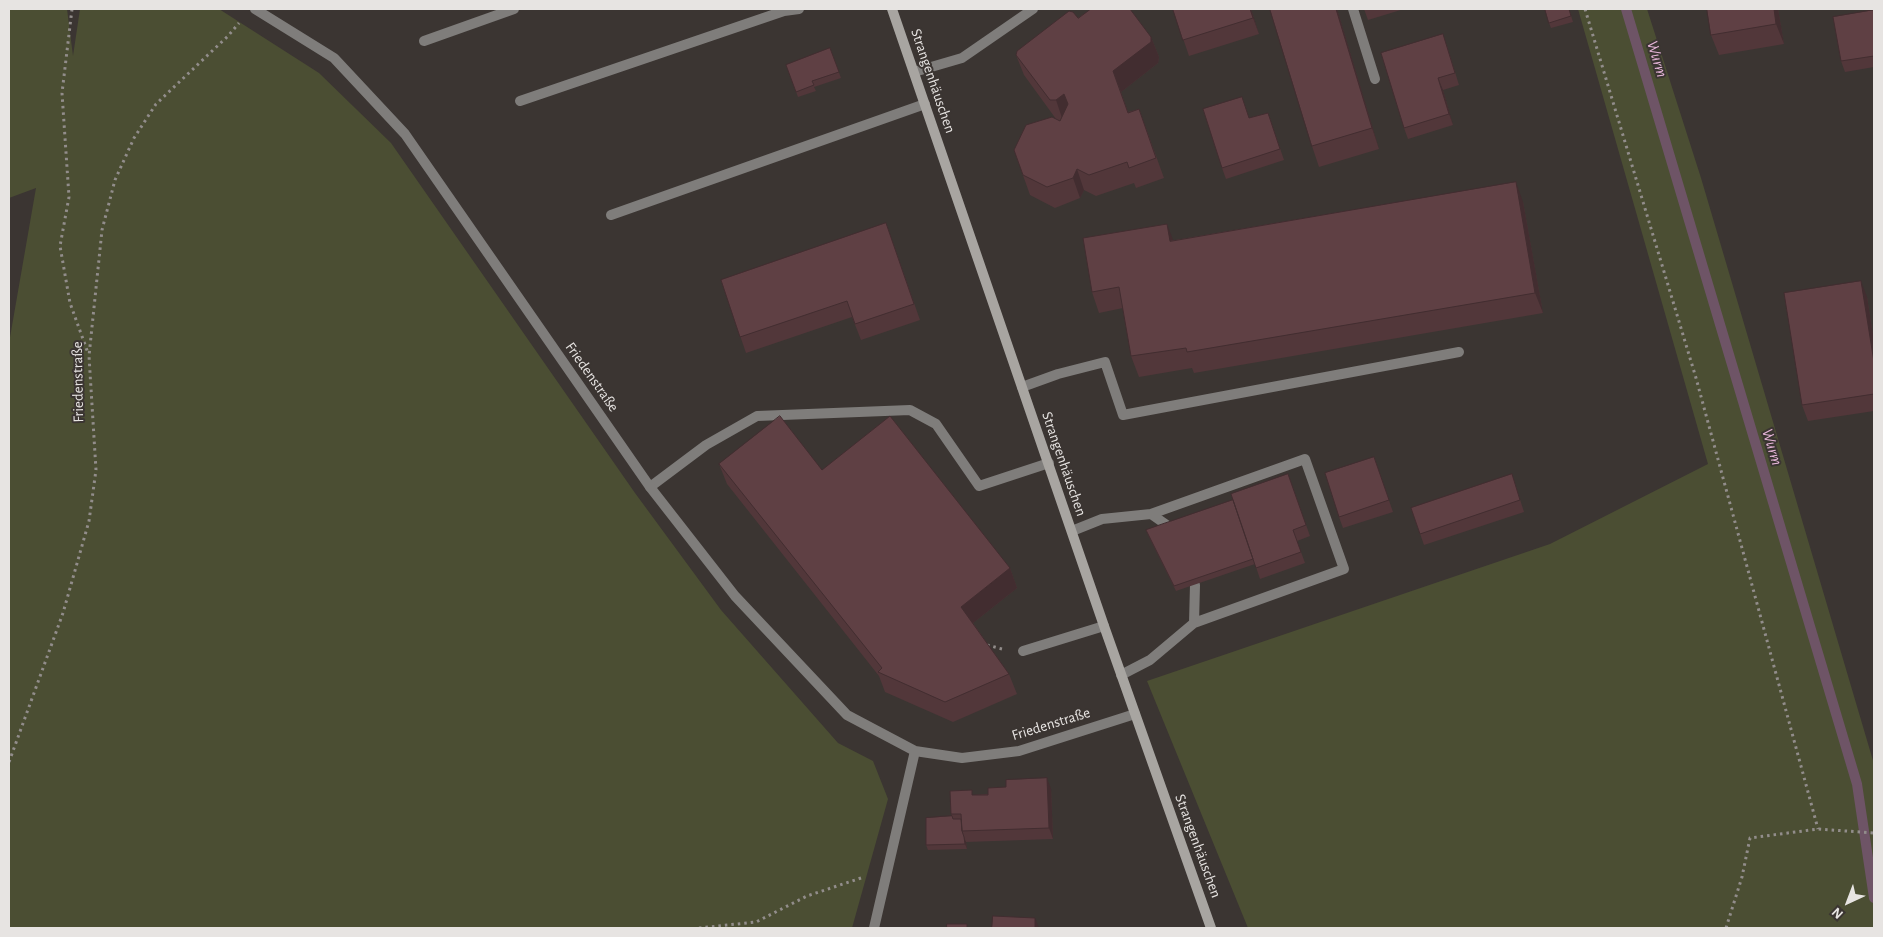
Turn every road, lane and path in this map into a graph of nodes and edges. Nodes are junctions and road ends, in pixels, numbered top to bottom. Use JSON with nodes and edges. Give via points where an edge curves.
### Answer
{"nodes":[{"id":1,"x":72,"y":9,"type":"edge"},
{"id":2,"x":255,"y":9,"type":"edge"},
{"id":3,"x":514,"y":9,"type":"edge"},
{"id":4,"x":799,"y":9,"type":"edge"},
{"id":5,"x":1033,"y":9,"type":"edge"},
{"id":6,"x":1353,"y":9,"type":"edge"},
{"id":7,"x":1585,"y":9,"type":"edge"},
{"id":8,"x":895,"y":10,"type":"edge"},
{"id":9,"x":245,"y":16,"type":"dead end"},
{"id":10,"x":424,"y":41,"type":"dead end"},
{"id":11,"x":914,"y":72,"type":"junction"},
{"id":12,"x":1375,"y":79,"type":"dead end"},
{"id":13,"x":520,"y":101,"type":"dead end"},
{"id":14,"x":925,"y":104,"type":"junction"},
{"id":15,"x":611,"y":215,"type":"dead end"},
{"id":16,"x":1459,"y":352,"type":"dead end"},
{"id":17,"x":89,"y":356,"type":"junction"},
{"id":18,"x":1022,"y":387,"type":"junction"},
{"id":19,"x":1049,"y":463,"type":"junction"},
{"id":20,"x":650,"y":487,"type":"junction"},
{"id":21,"x":1151,"y":514,"type":"junction"},
{"id":22,"x":1171,"y":528,"type":"edge"},
{"id":23,"x":1072,"y":531,"type":"junction"},
{"id":24,"x":1195,"y":585,"type":"edge"},
{"id":25,"x":1194,"y":623,"type":"junction"},
{"id":26,"x":1104,"y":626,"type":"junction"},
{"id":27,"x":983,"y":640,"type":"edge"},
{"id":28,"x":988,"y":647,"type":"edge"},
{"id":29,"x":1023,"y":651,"type":"dead end"},
{"id":30,"x":1121,"y":675,"type":"junction"},
{"id":31,"x":1135,"y":714,"type":"junction"},
{"id":32,"x":915,"y":751,"type":"junction"},
{"id":33,"x":9,"y":762,"type":"edge"},
{"id":34,"x":1818,"y":828,"type":"junction"},
{"id":35,"x":1874,"y":833,"type":"edge"},
{"id":36,"x":886,"y":870,"type":"junction"},
{"id":37,"x":699,"y":928,"type":"edge"},
{"id":38,"x":874,"y":928,"type":"edge"},
{"id":39,"x":1211,"y":928,"type":"edge"},
{"id":40,"x":1726,"y":928,"type":"edge"}],
"edges":[{"from":1,"to":17,"type":"path","via":[[62,93],[69,197],[60,246],[70,303]]},
{"from":2,"to":20,"type":"street","name":"Friedenstraße","via":[[334,58],[405,134]]},
{"from":3,"to":10,"type":"street"},
{"from":4,"to":13,"type":"street","via":[[784,11]]},
{"from":5,"to":11,"type":"street","via":[[962,58]]},
{"from":6,"to":12,"type":"street"},
{"from":7,"to":34,"type":"path","via":[[1696,378]]},
{"from":8,"to":11,"type":"street","name":"Strangenhäuschen"},
{"from":9,"to":17,"type":"path","name":"Friedenstraße","via":[[156,104],[134,138],[115,180],[102,230]]},
{"from":11,"to":14,"type":"street","name":"Strangenhäuschen"},
{"from":14,"to":15,"type":"street"},
{"from":14,"to":18,"type":"street","name":"Strangenhäuschen"},
{"from":16,"to":18,"type":"street","via":[[1123,415],[1105,362]]},
{"from":17,"to":33,"type":"path","name":"Friedenstraße","via":[[96,470],[90,520],[63,613]]},
{"from":18,"to":19,"type":"street","name":"Strangenhäuschen"},
{"from":19,"to":20,"type":"street","via":[[979,486],[936,424],[910,410],[757,416],[706,445]]},
{"from":19,"to":23,"type":"street","name":"Strangenhäuschen"},
{"from":20,"to":32,"type":"street","name":"Friedenstraße","via":[[735,596],[847,715]]},
{"from":21,"to":22,"type":"street"},
{"from":21,"to":23,"type":"street","via":[[1102,519]]},
{"from":21,"to":25,"type":"street","via":[[1305,459],[1344,569]]},
{"from":23,"to":26,"type":"street","name":"Strangenhäuschen"},
{"from":24,"to":25,"type":"street"},
{"from":25,"to":30,"type":"street","via":[[1150,660]]},
{"from":26,"to":29,"type":"street"},
{"from":26,"to":30,"type":"street","name":"Strangenhäuschen"},
{"from":27,"to":28,"type":"path"},
{"from":30,"to":31,"type":"street","name":"Strangenhäuschen"},
{"from":31,"to":32,"type":"street","name":"Friedenstraße","via":[[1019,751],[962,758]]},
{"from":31,"to":39,"type":"street","name":"Strangenhäuschen"},
{"from":32,"to":36,"type":"street"},
{"from":34,"to":35,"type":"path"},
{"from":34,"to":40,"type":"path","via":[[1750,838]]},
{"from":36,"to":37,"type":"path","via":[[806,896],[756,922]]},
{"from":36,"to":38,"type":"street"}]}
